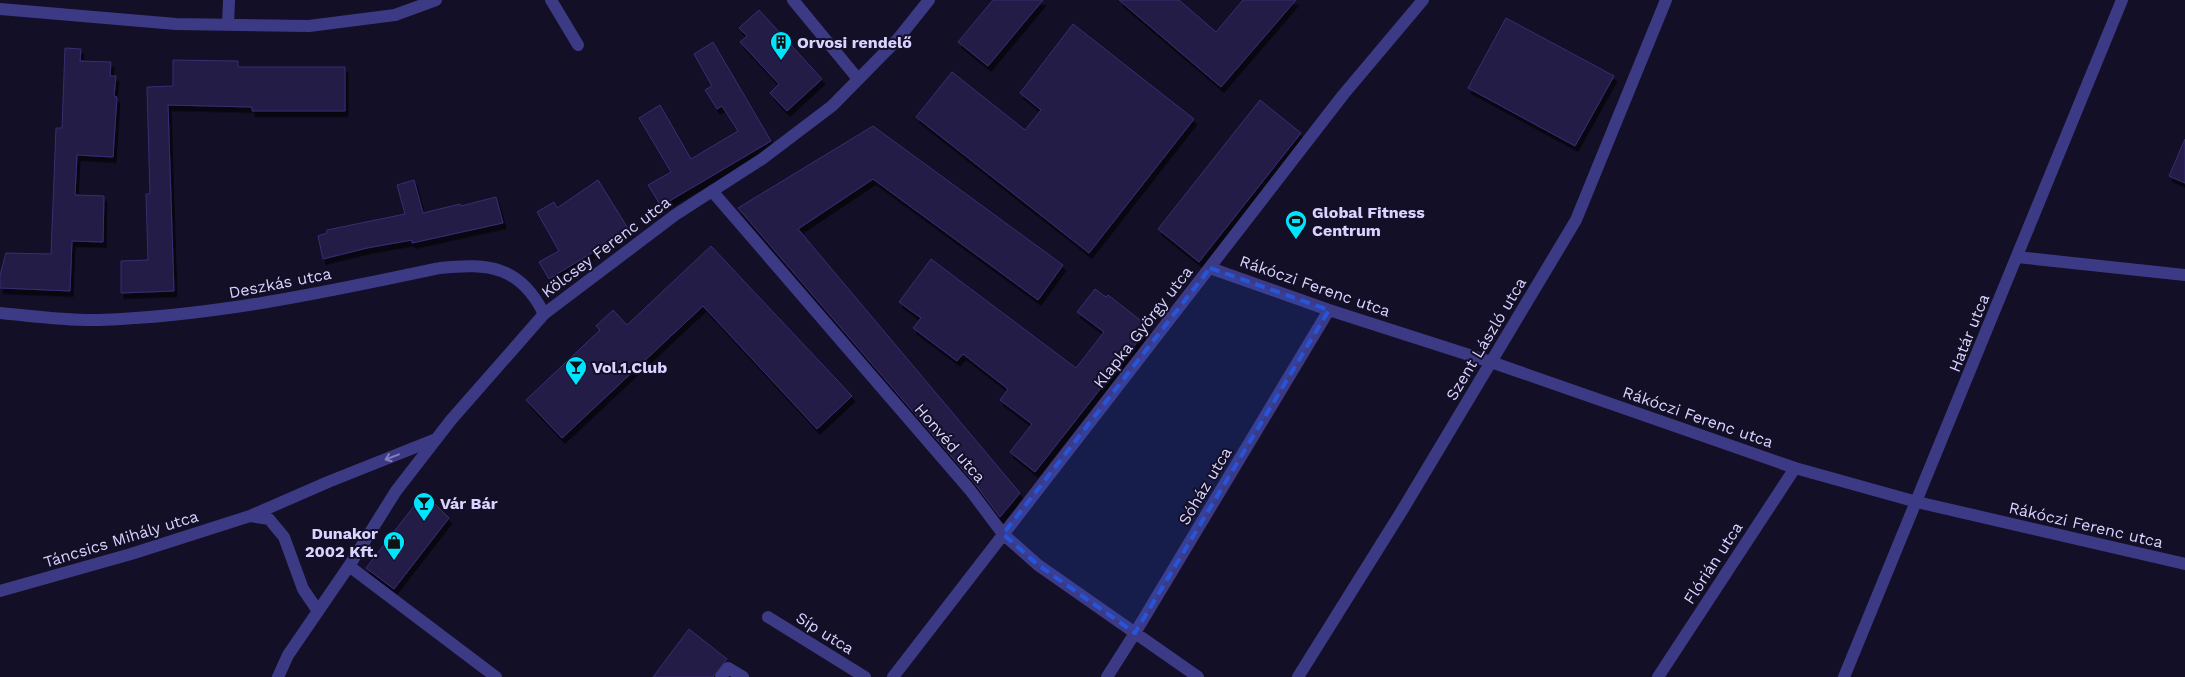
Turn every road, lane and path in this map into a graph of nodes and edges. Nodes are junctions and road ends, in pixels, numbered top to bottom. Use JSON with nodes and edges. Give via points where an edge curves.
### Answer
{"nodes":[{"id":1,"x":229,"y":0,"type":"edge"},
{"id":2,"x":436,"y":0,"type":"edge"},
{"id":3,"x":551,"y":0,"type":"edge"},
{"id":4,"x":793,"y":0,"type":"edge"},
{"id":5,"x":929,"y":0,"type":"edge"},
{"id":6,"x":1423,"y":0,"type":"edge"},
{"id":7,"x":1666,"y":0,"type":"edge"},
{"id":8,"x":2122,"y":0,"type":"edge"},
{"id":9,"x":0,"y":9,"type":"edge"},
{"id":10,"x":228,"y":25,"type":"junction"},
{"id":11,"x":578,"y":45,"type":"dead end"},
{"id":12,"x":858,"y":79,"type":"junction"},
{"id":13,"x":712,"y":191,"type":"junction"},
{"id":14,"x":2017,"y":257,"type":"junction"},
{"id":15,"x":1210,"y":268,"type":"junction"},
{"id":16,"x":2185,"y":275,"type":"edge"},
{"id":17,"x":1329,"y":310,"type":"junction"},
{"id":18,"x":0,"y":313,"type":"edge"},
{"id":19,"x":544,"y":314,"type":"junction"},
{"id":20,"x":1491,"y":362,"type":"junction"},
{"id":21,"x":437,"y":439,"type":"junction"},
{"id":22,"x":1795,"y":468,"type":"junction"},
{"id":23,"x":1917,"y":502,"type":"junction"},
{"id":24,"x":250,"y":516,"type":"junction"},
{"id":25,"x":1003,"y":534,"type":"junction"},
{"id":26,"x":2185,"y":564,"type":"edge"},
{"id":27,"x":348,"y":566,"type":"junction"},
{"id":28,"x":0,"y":591,"type":"edge"},
{"id":29,"x":318,"y":611,"type":"junction"},
{"id":30,"x":768,"y":617,"type":"dead end"},
{"id":31,"x":1135,"y":633,"type":"junction"},
{"id":32,"x":278,"y":677,"type":"edge"},
{"id":33,"x":496,"y":677,"type":"edge"},
{"id":34,"x":721,"y":677,"type":"edge"},
{"id":35,"x":743,"y":677,"type":"edge"},
{"id":36,"x":865,"y":677,"type":"edge"},
{"id":37,"x":894,"y":677,"type":"edge"},
{"id":38,"x":1106,"y":677,"type":"edge"},
{"id":39,"x":1198,"y":677,"type":"edge"},
{"id":40,"x":1298,"y":677,"type":"edge"},
{"id":41,"x":1658,"y":677,"type":"edge"},
{"id":42,"x":1844,"y":677,"type":"edge"}],
"edges":[{"from":1,"to":10,"type":"street"},
{"from":2,"to":10,"type":"street","via":[[395,15],[309,26]]},
{"from":3,"to":11,"type":"street"},
{"from":4,"to":12,"type":"street"},
{"from":5,"to":12,"type":"street","name":"Kölcsey Ferenc utca","via":[[897,40]]},
{"from":6,"to":15,"type":"street","name":"Klapka György utca","via":[[1343,95]]},
{"from":7,"to":20,"type":"street","name":"Szent László utca","via":[[1576,220]]},
{"from":8,"to":14,"type":"street","name":"Határ utca"},
{"from":9,"to":10,"type":"street","via":[[176,24]]},
{"from":12,"to":13,"type":"street","name":"Kölcsey Ferenc utca","via":[[832,106]]},
{"from":13,"to":19,"type":"street","name":"Kölcsey Ferenc utca"},
{"from":13,"to":25,"type":"street","name":"Honvéd utca","via":[[970,490]]},
{"from":14,"to":16,"type":"street"},
{"from":14,"to":23,"type":"street","name":"Határ utca"},
{"from":15,"to":17,"type":"street","name":"Rákóczi Ferenc utca"},
{"from":15,"to":25,"type":"street","name":"Klapka György utca"},
{"from":17,"to":20,"type":"street","name":"Rákóczi Ferenc utca"},
{"from":17,"to":31,"type":"street","name":"Sóház utca"},
{"from":18,"to":19,"type":"street","name":"Deszkás utca","via":[[97,320],[182,316],[249,307],[440,268],[485,265],[503,271],[535,296]]},
{"from":19,"to":21,"type":"street","name":"Kölcsey Ferenc utca"},
{"from":20,"to":22,"type":"street","name":"Rákóczi Ferenc utca"},
{"from":20,"to":40,"type":"street","name":"Szent László utca"},
{"from":21,"to":24,"type":"street","name":"Táncsics Mihály utca","one_way":true},
{"from":21,"to":27,"type":"street","name":"Kölcsey Ferenc utca","via":[[396,491]]},
{"from":22,"to":23,"type":"street","name":"Rákóczi Ferenc utca"},
{"from":22,"to":41,"type":"street","name":"Flórián utca"},
{"from":23,"to":26,"type":"street","name":"Rákóczi Ferenc utca"},
{"from":23,"to":42,"type":"street","name":"Határ utca"},
{"from":24,"to":28,"type":"street","name":"Táncsics Mihály utca"},
{"from":24,"to":29,"type":"street","via":[[269,519],[284,537],[304,589]]},
{"from":25,"to":31,"type":"street","name":"Honvéd utca","via":[[1038,565]]},
{"from":25,"to":37,"type":"street","name":"Klapka György utca"},
{"from":27,"to":29,"type":"street","name":"Kölcsey Ferenc utca"},
{"from":27,"to":33,"type":"street"},
{"from":29,"to":32,"type":"street","name":"Kölcsey Ferenc utca","via":[[288,655]]},
{"from":30,"to":36,"type":"street","name":"Síp utca"},
{"from":31,"to":38,"type":"street","name":"Sóház utca"},
{"from":31,"to":39,"type":"street","name":"Honvéd utca"},
{"from":34,"to":35,"type":"street","via":[[728,668]]}]}
